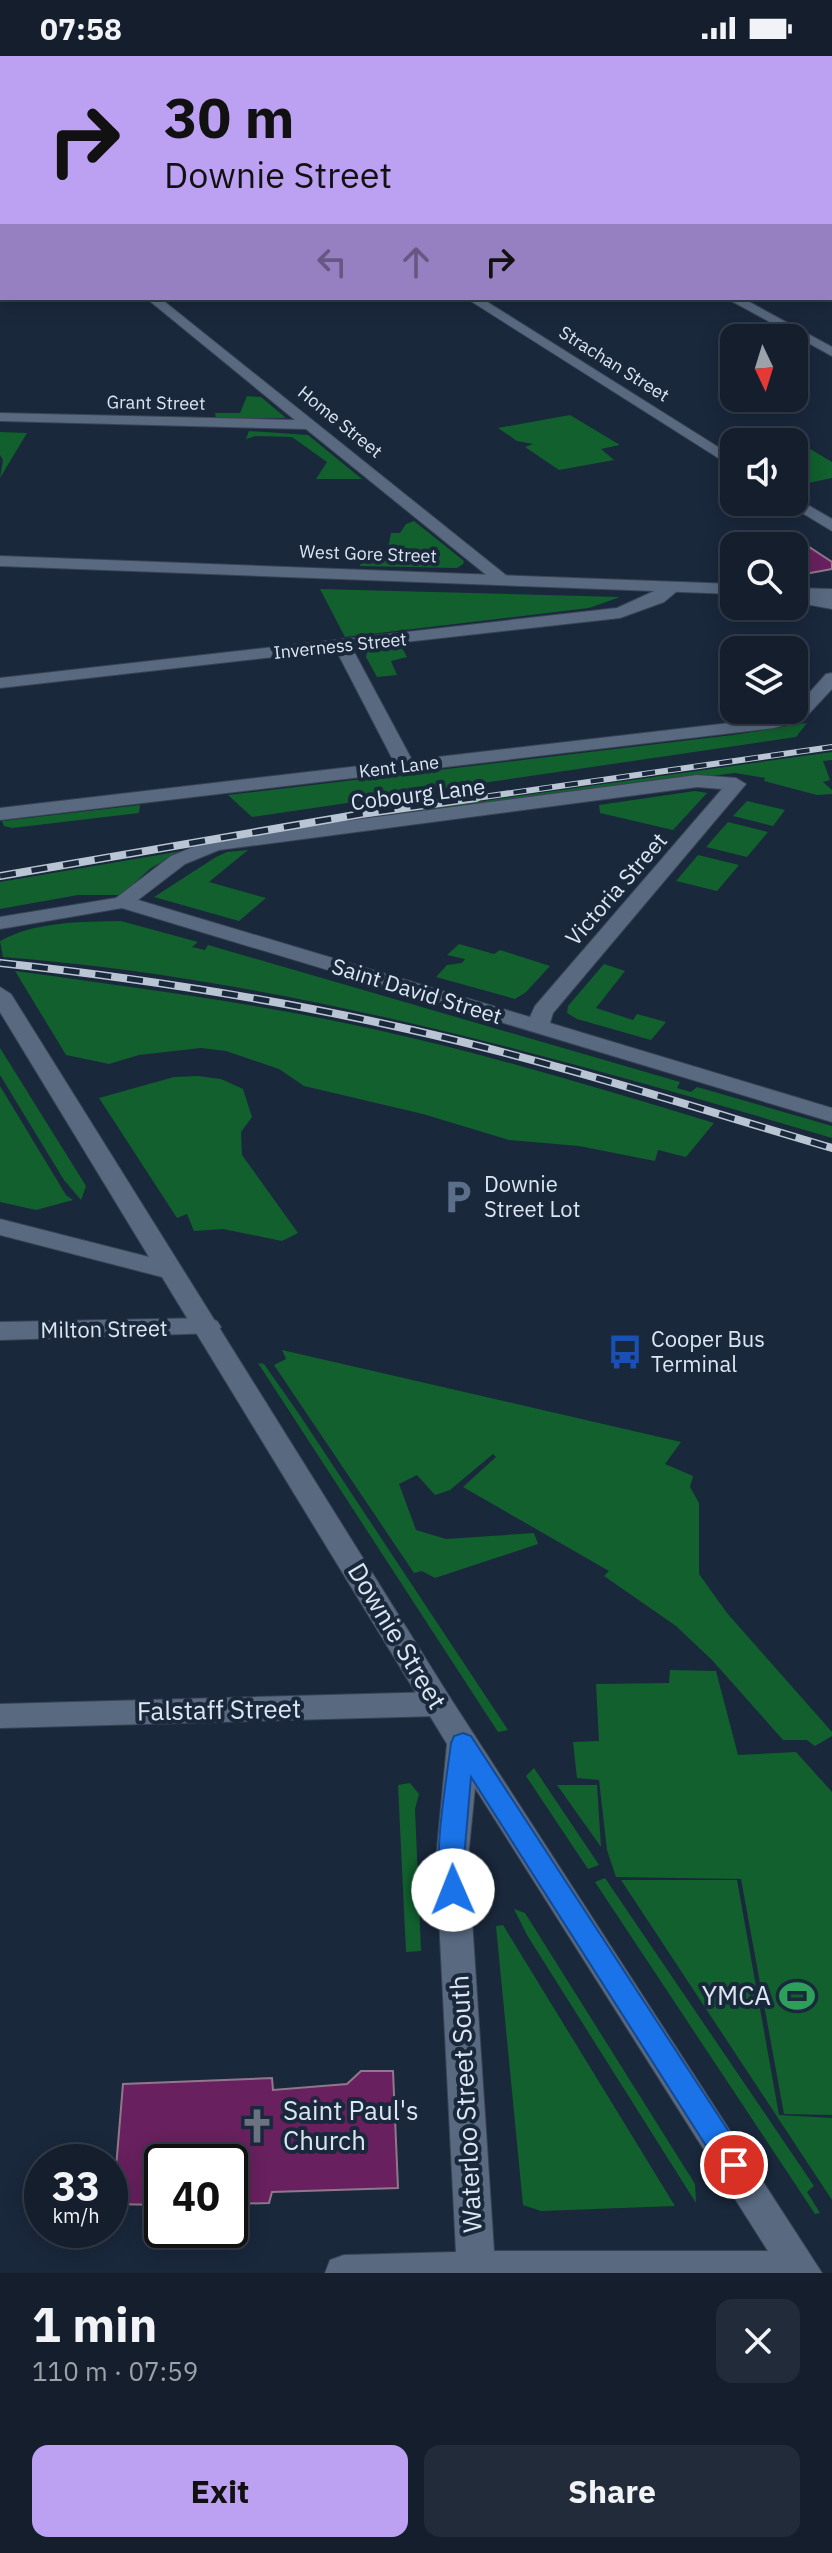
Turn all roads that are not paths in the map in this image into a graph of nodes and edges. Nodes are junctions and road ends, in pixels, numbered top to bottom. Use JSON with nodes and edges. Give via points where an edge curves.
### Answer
{"nodes":[{"id":1,"x":155,"y":300,"type":"edge"},
{"id":2,"x":475,"y":300,"type":"edge"},
{"id":3,"x":736,"y":300,"type":"edge"},
{"id":4,"x":832,"y":352,"type":"edge"},
{"id":5,"x":0,"y":417,"type":"edge"},
{"id":6,"x":312,"y":425,"type":"junction"},
{"id":7,"x":720,"y":455,"type":"edge"},
{"id":8,"x":808,"y":511,"type":"edge"},
{"id":9,"x":832,"y":526,"type":"edge"},
{"id":10,"x":0,"y":561,"type":"edge"},
{"id":11,"x":501,"y":579,"type":"junction"},
{"id":12,"x":674,"y":587,"type":"junction"},
{"id":13,"x":720,"y":589,"type":"edge"},
{"id":14,"x":832,"y":594,"type":"edge"},
{"id":15,"x":808,"y":595,"type":"edge"},
{"id":16,"x":808,"y":598,"type":"edge"},
{"id":17,"x":832,"y":604,"type":"edge"},
{"id":18,"x":342,"y":646,"type":"junction"},
{"id":19,"x":832,"y":678,"type":"edge"},
{"id":20,"x":0,"y":683,"type":"edge"},
{"id":21,"x":406,"y":766,"type":"junction"},
{"id":22,"x":736,"y":784,"type":"joint"},
{"id":23,"x":0,"y":814,"type":"edge"},
{"id":24,"x":123,"y":902,"type":"junction"},
{"id":25,"x":0,"y":923,"type":"edge"},
{"id":26,"x":0,"y":994,"type":"edge"},
{"id":27,"x":537,"y":1027,"type":"junction"},
{"id":28,"x":832,"y":1115,"type":"edge"},
{"id":29,"x":0,"y":1227,"type":"edge"},
{"id":30,"x":172,"y":1272,"type":"junction"},
{"id":31,"x":208,"y":1327,"type":"junction"},
{"id":32,"x":0,"y":1331,"type":"edge"},
{"id":33,"x":438,"y":1704,"type":"junction"},
{"id":34,"x":0,"y":1716,"type":"edge"},
{"id":35,"x":463,"y":1743,"type":"junction"},
{"id":36,"x":476,"y":2271,"type":"edge"},
{"id":37,"x":804,"y":2272,"type":"edge"},
{"id":38,"x":344,"y":2273,"type":"edge"}],
"edges":[{"from":1,"to":6,"type":"street","name":"Home Street"},
{"from":2,"to":7,"type":"street","name":"Strachan Street"},
{"from":3,"to":4,"type":"street"},
{"from":5,"to":6,"type":"street","name":"Grant Street"},
{"from":6,"to":11,"type":"street","name":"Home Street"},
{"from":8,"to":9,"type":"street"},
{"from":10,"to":11,"type":"street","name":"West Gore Street"},
{"from":11,"to":12,"type":"street","name":"West Gore Street"},
{"from":12,"to":13,"type":"street","name":"West Gore Street"},
{"from":12,"to":18,"type":"street","name":"Inverness Street","via":[[620,613]]},
{"from":14,"to":15,"type":"street"},
{"from":16,"to":17,"type":"street"},
{"from":18,"to":20,"type":"street","name":"Inverness Street"},
{"from":18,"to":21,"type":"street"},
{"from":19,"to":21,"type":"street","name":"Kent Lane","via":[[797,716],[774,723]]},
{"from":21,"to":23,"type":"street","name":"Kent Lane"},
{"from":22,"to":24,"type":"street","name":"Cobourg Lane","via":[[697,781],[216,844],[193,851]]},
{"from":22,"to":27,"type":"street","name":"Victoria Street","via":[[543,1011]]},
{"from":24,"to":25,"type":"street"},
{"from":24,"to":27,"type":"street","name":"Saint David Street"},
{"from":26,"to":30,"type":"street","name":"Downie Street"},
{"from":27,"to":28,"type":"street","name":"Saint David Street"},
{"from":29,"to":30,"type":"street"},
{"from":30,"to":31,"type":"street","name":"Downie Street"},
{"from":31,"to":32,"type":"street","name":"Milton Street"},
{"from":31,"to":33,"type":"street","name":"Downie Street"},
{"from":33,"to":34,"type":"street","name":"Falstaff Street"},
{"from":33,"to":35,"type":"street","name":"Downie Street"},
{"from":35,"to":36,"type":"street","name":"Waterloo Street South","via":[[452,1859]]},
{"from":35,"to":37,"type":"street","name":"Downie Street"},
{"from":36,"to":37,"type":"street"},
{"from":36,"to":38,"type":"street"}]}
